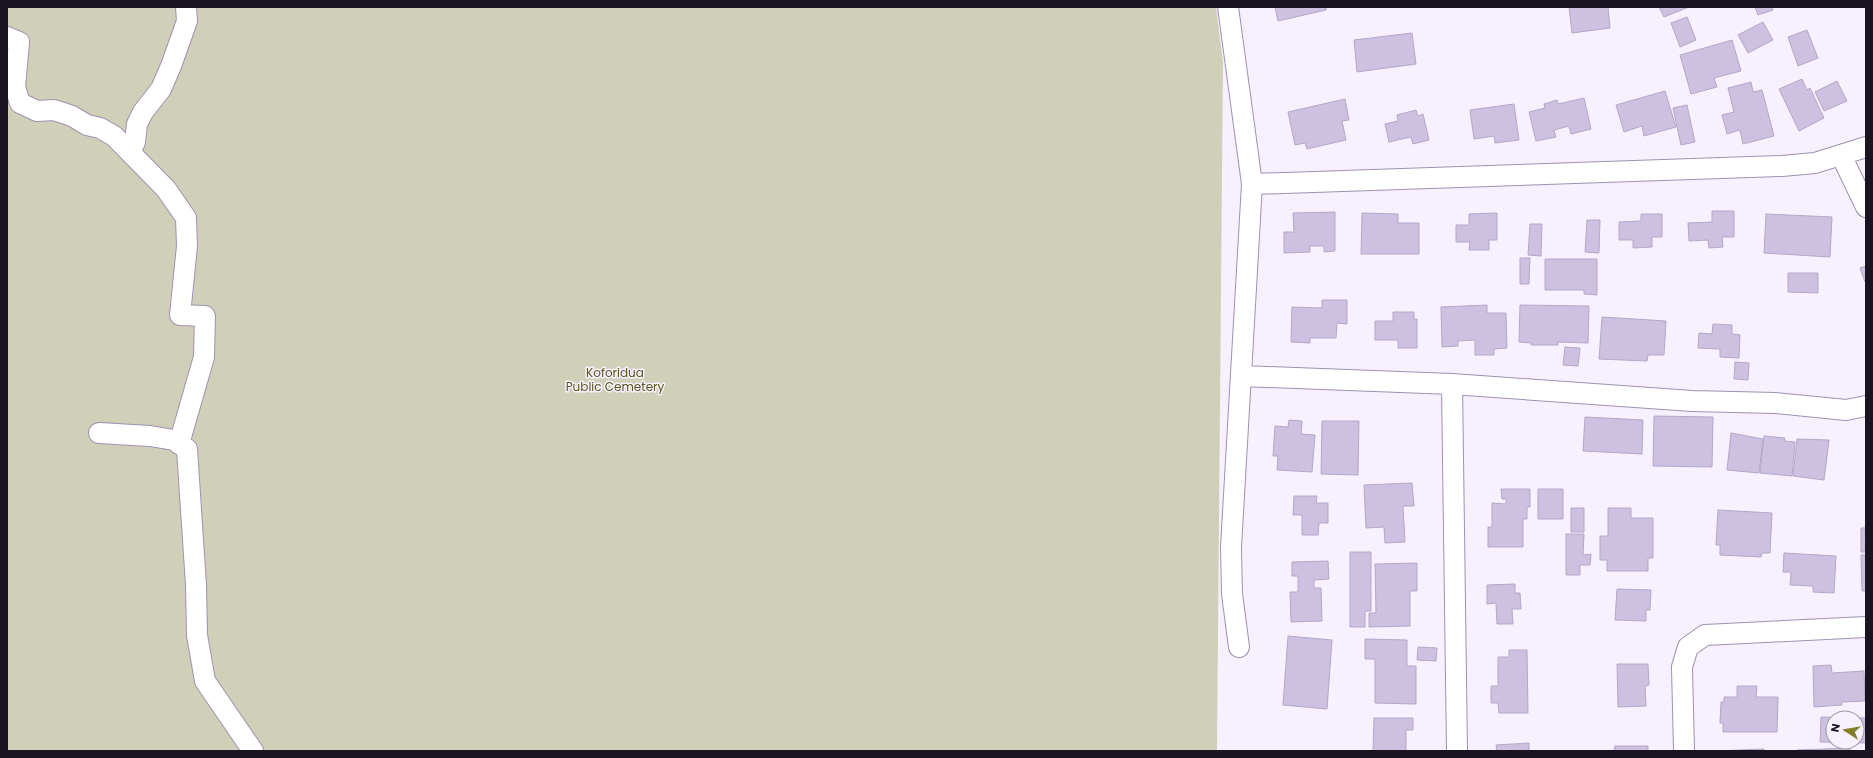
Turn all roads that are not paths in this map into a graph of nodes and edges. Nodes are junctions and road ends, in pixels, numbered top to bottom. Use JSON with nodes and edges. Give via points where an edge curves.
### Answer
{"nodes":[{"id":1,"x":186,"y":7,"type":"edge"},
{"id":2,"x":1228,"y":7,"type":"edge"},
{"id":3,"x":7,"y":37,"type":"edge"},
{"id":4,"x":1866,"y":147,"type":"edge"},
{"id":5,"x":130,"y":152,"type":"junction"},
{"id":6,"x":1841,"y":156,"type":"junction"},
{"id":7,"x":1252,"y":184,"type":"junction"},
{"id":8,"x":1866,"y":207,"type":"edge"},
{"id":9,"x":1242,"y":376,"type":"junction"},
{"id":10,"x":1452,"y":384,"type":"junction"},
{"id":11,"x":1866,"y":406,"type":"edge"},
{"id":12,"x":99,"y":433,"type":"dead end"},
{"id":13,"x":179,"y":444,"type":"junction"},
{"id":14,"x":1866,"y":627,"type":"edge"},
{"id":15,"x":1239,"y":647,"type":"dead end"},
{"id":16,"x":253,"y":751,"type":"edge"},
{"id":17,"x":1457,"y":751,"type":"edge"},
{"id":18,"x":1684,"y":751,"type":"edge"}],
"edges":[{"from":1,"to":5,"type":"street","via":[[186,22],[172,66],[161,89],[137,124]]},
{"from":2,"to":7,"type":"street"},
{"from":3,"to":5,"type":"street","via":[[18,42],[14,87],[20,103],[37,111],[54,110],[100,128],[114,136]]},
{"from":4,"to":6,"type":"street"},
{"from":5,"to":13,"type":"street","via":[[166,189],[186,218],[187,246],[180,315],[205,316],[204,357]]},
{"from":6,"to":7,"type":"street","via":[[1815,163],[1782,166]]},
{"from":6,"to":8,"type":"street"},
{"from":7,"to":9,"type":"street"},
{"from":9,"to":10,"type":"street"},
{"from":9,"to":15,"type":"street","via":[[1231,547],[1232,594]]},
{"from":10,"to":11,"type":"street","via":[[1692,401],[1775,403],[1846,410]]},
{"from":10,"to":17,"type":"street"},
{"from":12,"to":13,"type":"street","via":[[150,436],[174,440]]},
{"from":13,"to":16,"type":"street","via":[[187,449],[196,585],[196,635],[205,681]]},
{"from":14,"to":18,"type":"street","via":[[1705,635],[1688,648],[1682,667]]}]}
